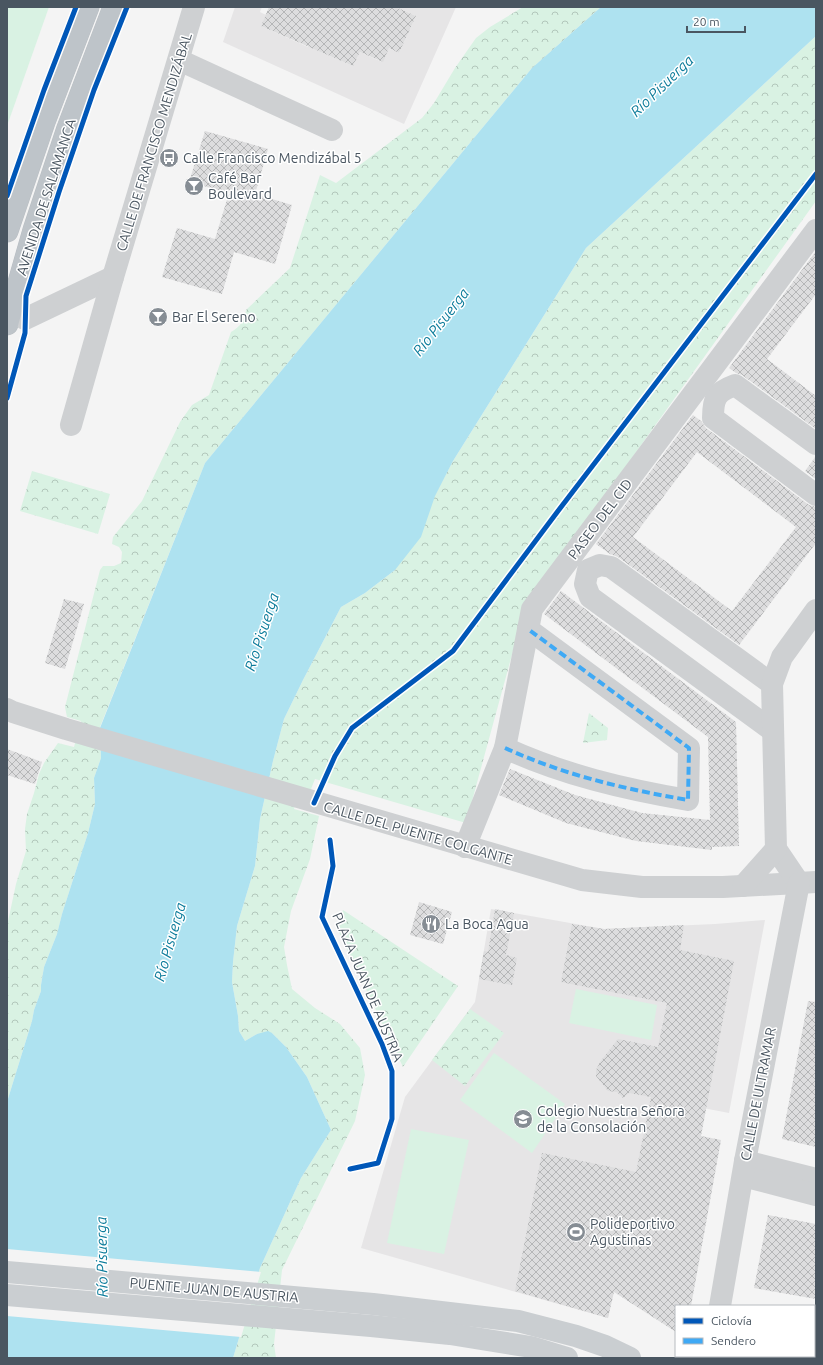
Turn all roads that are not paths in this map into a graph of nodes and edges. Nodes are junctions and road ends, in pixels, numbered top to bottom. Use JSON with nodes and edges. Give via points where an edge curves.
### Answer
{"nodes":[{"id":1,"x":88,"y":7,"type":"edge"},
{"id":2,"x":114,"y":7,"type":"edge"},
{"id":3,"x":194,"y":7,"type":"edge"},
{"id":4,"x":178,"y":60,"type":"junction"},
{"id":5,"x":332,"y":130,"type":"dead end"},
{"id":6,"x":816,"y":230,"type":"edge"},
{"id":7,"x":7,"y":231,"type":"edge"},
{"id":8,"x":113,"y":276,"type":"junction"},
{"id":9,"x":13,"y":323,"type":"edge"},
{"id":10,"x":71,"y":425,"type":"dead end"},
{"id":11,"x":816,"y":444,"type":"edge"},
{"id":12,"x":816,"y":495,"type":"edge"},
{"id":13,"x":816,"y":610,"type":"edge"},
{"id":14,"x":528,"y":629,"type":"junction"},
{"id":15,"x":772,"y":684,"type":"junction"},
{"id":16,"x":7,"y":709,"type":"edge"},
{"id":17,"x":773,"y":731,"type":"junction"},
{"id":18,"x":505,"y":748,"type":"junction"},
{"id":19,"x":465,"y":847,"type":"junction"},
{"id":20,"x":776,"y":849,"type":"junction"},
{"id":21,"x":810,"y":880,"type":"edge"},
{"id":22,"x":743,"y":886,"type":"junction"},
{"id":23,"x":744,"y":1168,"type":"junction"},
{"id":24,"x":816,"y":1178,"type":"edge"},
{"id":25,"x":816,"y":1195,"type":"edge"},
{"id":26,"x":7,"y":1272,"type":"edge"},
{"id":27,"x":7,"y":1295,"type":"edge"},
{"id":28,"x":720,"y":1305,"type":"edge"},
{"id":29,"x":567,"y":1358,"type":"edge"},
{"id":30,"x":630,"y":1358,"type":"edge"}],
"edges":[{"from":1,"to":7,"type":"highway","name":"AVENIDA DE SALAMANCA","via":[[44,122]]},
{"from":2,"to":9,"type":"highway","name":"AVENIDA DE SALAMANCA","via":[[34,230]]},
{"from":3,"to":4,"type":"street","name":"CALLE DE FRANCISCO MENDIZÁBAL"},
{"from":4,"to":5,"type":"street"},
{"from":4,"to":8,"type":"street","name":"CALLE DE FRANCISCO MENDIZÁBAL"},
{"from":6,"to":14,"type":"street","name":"PASEO DEL CID","via":[[532,609]]},
{"from":8,"to":9,"type":"street"},
{"from":8,"to":10,"type":"street","name":"CALLE DE FRANCISCO MENDIZÁBAL"},
{"from":11,"to":12,"type":"street","via":[[735,385],[722,390],[715,399],[713,418]]},
{"from":13,"to":15,"type":"street","via":[[782,657]]},
{"from":14,"to":18,"type":"street","name":"PASEO DEL CID"},
{"from":14,"to":18,"type":"street","via":[[690,748],[688,800],[581,777],[536,762]]},
{"from":15,"to":17,"type":"street"},
{"from":15,"to":17,"type":"street","via":[[611,567],[600,565],[588,570],[585,584],[590,597]]},
{"from":16,"to":19,"type":"street","name":"CALLE DEL PUENTE COLGANTE","via":[[66,729]]},
{"from":17,"to":20,"type":"street"},
{"from":18,"to":19,"type":"street","name":"PASEO DEL CID"},
{"from":19,"to":22,"type":"street","name":"CALLE DEL PUENTE COLGANTE","via":[[582,880],[642,887]]},
{"from":20,"to":21,"type":"street"},
{"from":20,"to":22,"type":"street"},
{"from":21,"to":22,"type":"street","name":"CALLE DEL PUENTE COLGANTE"},
{"from":21,"to":23,"type":"street","name":"CALLE DE ULTRAMAR"},
{"from":23,"to":24,"type":"street"},
{"from":23,"to":25,"type":"street"},
{"from":23,"to":28,"type":"street","name":"CALLE DE ULTRAMAR"},
{"from":26,"to":30,"type":"main road","name":"PUENTE JUAN DE AUSTRIA","via":[[373,1304],[518,1321],[576,1336]]},
{"from":27,"to":29,"type":"main road","name":"PUENTE JUAN DE AUSTRIA","via":[[450,1334],[531,1347]]}]}
